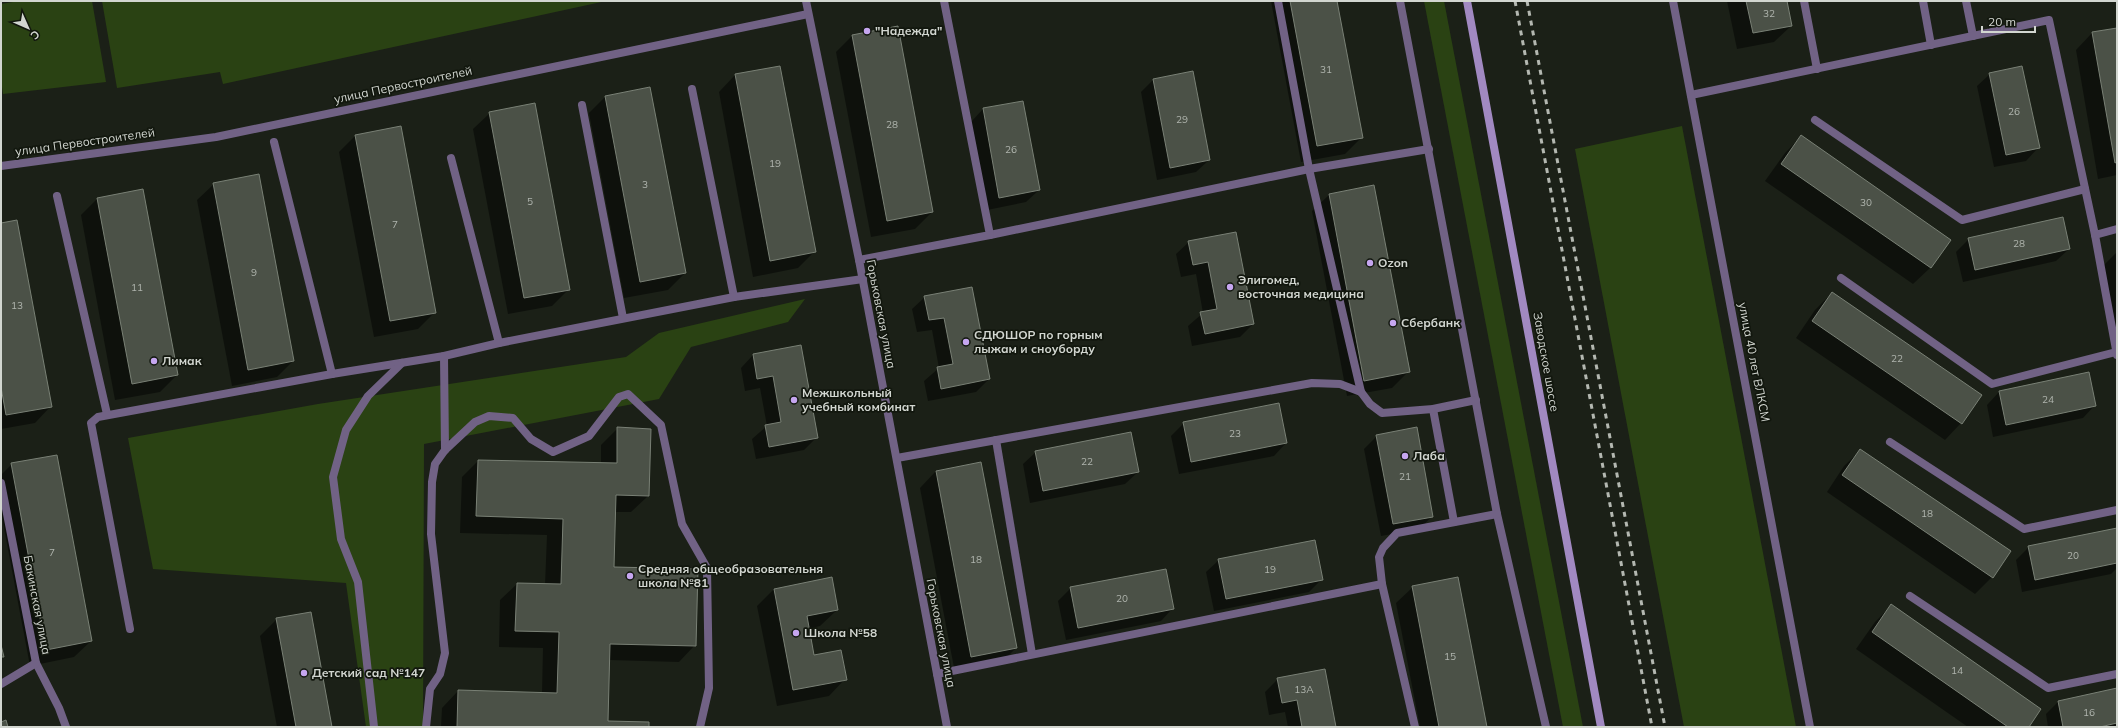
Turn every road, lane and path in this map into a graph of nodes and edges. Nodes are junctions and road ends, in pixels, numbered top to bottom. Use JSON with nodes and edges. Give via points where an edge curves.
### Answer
{"nodes":[{"id":1,"x":806,"y":1,"type":"edge"},
{"id":2,"x":944,"y":1,"type":"edge"},
{"id":3,"x":1278,"y":1,"type":"edge"},
{"id":4,"x":1400,"y":1,"type":"edge"},
{"id":5,"x":1467,"y":1,"type":"edge"},
{"id":6,"x":1674,"y":1,"type":"edge"},
{"id":7,"x":1804,"y":1,"type":"edge"},
{"id":8,"x":1923,"y":1,"type":"edge"},
{"id":9,"x":1966,"y":1,"type":"edge"},
{"id":10,"x":808,"y":14,"type":"junction"},
{"id":11,"x":1973,"y":36,"type":"junction"},
{"id":12,"x":1931,"y":45,"type":"junction"},
{"id":13,"x":1817,"y":69,"type":"junction"},
{"id":14,"x":692,"y":90,"type":"dead end"},
{"id":15,"x":1691,"y":95,"type":"junction"},
{"id":16,"x":582,"y":105,"type":"dead end"},
{"id":17,"x":1814,"y":120,"type":"dead end"},
{"id":18,"x":274,"y":142,"type":"dead end"},
{"id":19,"x":1428,"y":149,"type":"junction"},
{"id":20,"x":451,"y":158,"type":"dead end"},
{"id":21,"x":1,"y":166,"type":"edge"},
{"id":22,"x":1309,"y":169,"type":"junction"},
{"id":23,"x":2085,"y":190,"type":"junction"},
{"id":24,"x":57,"y":196,"type":"dead end"},
{"id":25,"x":2117,"y":230,"type":"edge"},
{"id":26,"x":990,"y":235,"type":"junction"},
{"id":27,"x":2095,"y":235,"type":"junction"},
{"id":28,"x":859,"y":260,"type":"junction"},
{"id":29,"x":1841,"y":278,"type":"dead end"},
{"id":30,"x":863,"y":279,"type":"junction"},
{"id":31,"x":734,"y":297,"type":"junction"},
{"id":32,"x":623,"y":318,"type":"junction"},
{"id":33,"x":499,"y":343,"type":"junction"},
{"id":34,"x":2117,"y":354,"type":"edge"},
{"id":35,"x":444,"y":356,"type":"junction"},
{"id":36,"x":402,"y":363,"type":"junction"},
{"id":37,"x":332,"y":374,"type":"junction"},
{"id":38,"x":1361,"y":392,"type":"junction"},
{"id":39,"x":1476,"y":400,"type":"junction"},
{"id":40,"x":1433,"y":409,"type":"junction"},
{"id":41,"x":107,"y":414,"type":"junction"},
{"id":42,"x":996,"y":440,"type":"junction"},
{"id":43,"x":1890,"y":442,"type":"dead end"},
{"id":44,"x":445,"y":450,"type":"junction"},
{"id":45,"x":896,"y":458,"type":"junction"},
{"id":46,"x":1,"y":483,"type":"edge"},
{"id":47,"x":2117,"y":510,"type":"edge"},
{"id":48,"x":1497,"y":514,"type":"junction"},
{"id":49,"x":1454,"y":522,"type":"junction"},
{"id":50,"x":1382,"y":584,"type":"junction"},
{"id":51,"x":1910,"y":596,"type":"dead end"},
{"id":52,"x":130,"y":629,"type":"dead end"},
{"id":53,"x":1032,"y":654,"type":"junction"},
{"id":54,"x":36,"y":663,"type":"junction"},
{"id":55,"x":937,"y":674,"type":"junction"},
{"id":56,"x":2117,"y":674,"type":"edge"},
{"id":57,"x":1,"y":684,"type":"edge"},
{"id":58,"x":66,"y":727,"type":"edge"},
{"id":59,"x":374,"y":727,"type":"edge"},
{"id":60,"x":426,"y":727,"type":"edge"},
{"id":61,"x":700,"y":727,"type":"edge"},
{"id":62,"x":947,"y":727,"type":"edge"},
{"id":63,"x":1415,"y":727,"type":"edge"},
{"id":64,"x":1546,"y":727,"type":"edge"},
{"id":65,"x":1601,"y":727,"type":"edge"},
{"id":66,"x":1810,"y":727,"type":"edge"}],
"edges":[{"from":1,"to":10,"type":"street","name":"Горьковская улица"},
{"from":2,"to":26,"type":"street"},
{"from":3,"to":22,"type":"street"},
{"from":4,"to":19,"type":"street"},
{"from":5,"to":65,"type":"main road","name":"Заводское шоссе"},
{"from":6,"to":15,"type":"street","name":"улица 40 лет ВЛКСМ"},
{"from":7,"to":13,"type":"street"},
{"from":8,"to":12,"type":"street"},
{"from":9,"to":11,"type":"street"},
{"from":10,"to":21,"type":"street","name":"улица Первостроителей","via":[[216,137]]},
{"from":10,"to":28,"type":"street","name":"Горьковская улица"},
{"from":11,"to":12,"type":"street"},
{"from":11,"to":23,"type":"street","via":[[2049,20]]},
{"from":12,"to":13,"type":"street"},
{"from":13,"to":15,"type":"street"},
{"from":14,"to":31,"type":"street"},
{"from":15,"to":66,"type":"street","name":"улица 40 лет ВЛКСМ"},
{"from":16,"to":32,"type":"street"},
{"from":17,"to":23,"type":"street","via":[[1962,220]]},
{"from":18,"to":37,"type":"street"},
{"from":19,"to":22,"type":"street"},
{"from":19,"to":39,"type":"street"},
{"from":20,"to":33,"type":"street"},
{"from":22,"to":26,"type":"street"},
{"from":22,"to":38,"type":"street"},
{"from":23,"to":27,"type":"street"},
{"from":24,"to":41,"type":"street"},
{"from":25,"to":27,"type":"street"},
{"from":26,"to":28,"type":"street"},
{"from":27,"to":34,"type":"street"},
{"from":28,"to":30,"type":"street","name":"Горьковская улица"},
{"from":29,"to":34,"type":"street","via":[[1992,384]]},
{"from":30,"to":31,"type":"street"},
{"from":30,"to":45,"type":"street","name":"Горьковская улица"},
{"from":31,"to":32,"type":"street"},
{"from":32,"to":33,"type":"street"},
{"from":33,"to":35,"type":"street"},
{"from":35,"to":36,"type":"street"},
{"from":35,"to":44,"type":"street"},
{"from":36,"to":37,"type":"street"},
{"from":36,"to":59,"type":"street","via":[[368,396],[346,430],[333,477],[341,539],[358,582]]},
{"from":37,"to":41,"type":"street"},
{"from":38,"to":40,"type":"street","via":[[1370,404],[1382,413]]},
{"from":38,"to":42,"type":"street","via":[[1340,384],[1312,383]]},
{"from":39,"to":40,"type":"street"},
{"from":39,"to":48,"type":"street"},
{"from":40,"to":49,"type":"street"},
{"from":41,"to":52,"type":"street","via":[[91,423]]},
{"from":42,"to":45,"type":"street"},
{"from":42,"to":53,"type":"street"},
{"from":43,"to":47,"type":"street","via":[[2024,529]]},
{"from":44,"to":60,"type":"street","via":[[435,464],[431,534],[445,653],[440,674],[430,689]]},
{"from":44,"to":61,"type":"street","via":[[475,422],[489,416],[513,418],[531,439],[553,452],[589,436],[619,397],[628,394],[660,425],[682,524],[707,568],[709,688]]},
{"from":45,"to":55,"type":"street","name":"Горьковская улица"},
{"from":46,"to":54,"type":"street","name":"Бакинская улица"},
{"from":48,"to":49,"type":"street"},
{"from":48,"to":64,"type":"street"},
{"from":49,"to":50,"type":"street","via":[[1397,533],[1383,548],[1379,557]]},
{"from":50,"to":53,"type":"street"},
{"from":50,"to":63,"type":"street"},
{"from":51,"to":56,"type":"street","via":[[2048,688]]},
{"from":53,"to":55,"type":"street"},
{"from":54,"to":57,"type":"street"},
{"from":54,"to":58,"type":"street","name":"Бакинская улица"},
{"from":55,"to":62,"type":"street","name":"Горьковская улица"}]}
